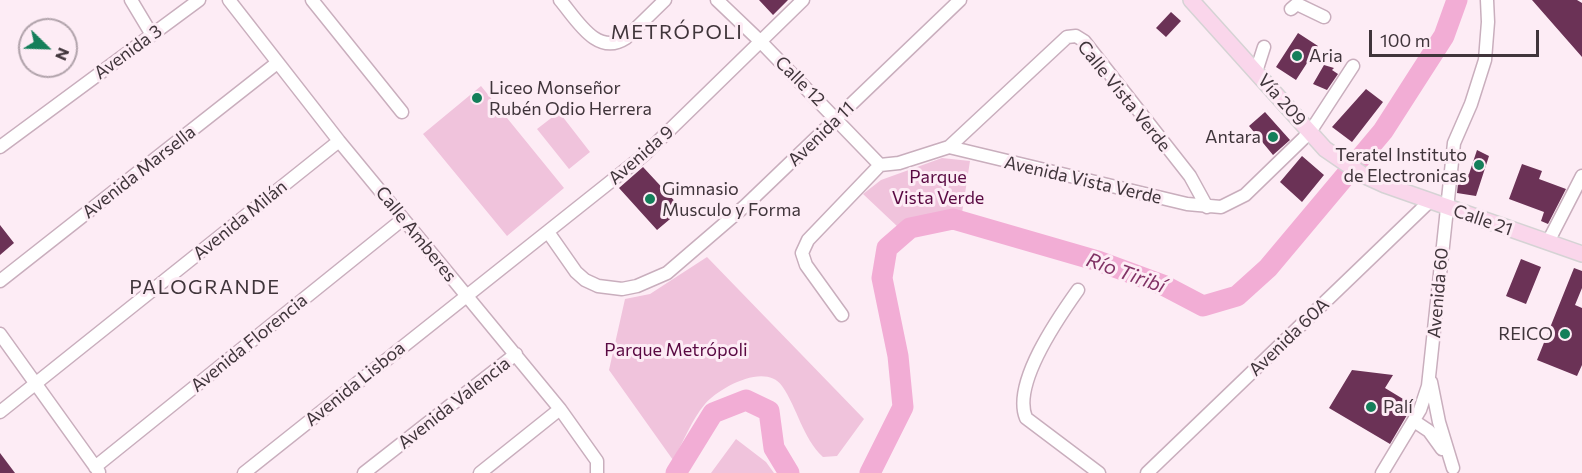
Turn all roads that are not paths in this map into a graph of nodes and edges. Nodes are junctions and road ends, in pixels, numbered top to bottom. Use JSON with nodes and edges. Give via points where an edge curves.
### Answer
{"nodes":[{"id":1,"x":131,"y":0,"type":"edge"},
{"id":2,"x":199,"y":0,"type":"edge"},
{"id":3,"x":229,"y":0,"type":"edge"},
{"id":4,"x":312,"y":0,"type":"edge"},
{"id":5,"x":560,"y":0,"type":"edge"},
{"id":6,"x":665,"y":0,"type":"edge"},
{"id":7,"x":717,"y":0,"type":"edge"},
{"id":8,"x":803,"y":0,"type":"edge"},
{"id":9,"x":960,"y":0,"type":"edge"},
{"id":10,"x":1191,"y":0,"type":"edge"},
{"id":11,"x":1487,"y":0,"type":"edge"},
{"id":12,"x":1291,"y":9,"type":"dead end"},
{"id":13,"x":1324,"y":17,"type":"dead end"},
{"id":14,"x":152,"y":34,"type":"junction"},
{"id":15,"x":760,"y":41,"type":"junction"},
{"id":16,"x":1264,"y":47,"type":"dead end"},
{"id":17,"x":277,"y":63,"type":"junction"},
{"id":18,"x":1353,"y":66,"type":"dead end"},
{"id":19,"x":1256,"y":72,"type":"junction"},
{"id":20,"x":402,"y":112,"type":"dead end"},
{"id":21,"x":837,"y":118,"type":"junction"},
{"id":22,"x":1310,"y":132,"type":"junction"},
{"id":23,"x":339,"y":141,"type":"junction"},
{"id":24,"x":0,"y":147,"type":"edge"},
{"id":25,"x":949,"y":147,"type":"junction"},
{"id":26,"x":880,"y":165,"type":"junction"},
{"id":27,"x":1582,"y":176,"type":"edge"},
{"id":28,"x":1385,"y":185,"type":"joint"},
{"id":29,"x":1430,"y":201,"type":"junction"},
{"id":30,"x":1207,"y":207,"type":"junction"},
{"id":31,"x":1446,"y":207,"type":"junction"},
{"id":32,"x":404,"y":219,"type":"junction"},
{"id":33,"x":548,"y":232,"type":"junction"},
{"id":34,"x":1548,"y":242,"type":"junction"},
{"id":35,"x":1582,"y":254,"type":"edge"},
{"id":36,"x":0,"y":281,"type":"edge"},
{"id":37,"x":1078,"y":290,"type":"dead end"},
{"id":38,"x":466,"y":295,"type":"junction"},
{"id":39,"x":842,"y":315,"type":"dead end"},
{"id":40,"x":0,"y":334,"type":"edge"},
{"id":41,"x":516,"y":354,"type":"junction"},
{"id":42,"x":1430,"y":374,"type":"junction"},
{"id":43,"x":35,"y":384,"type":"junction"},
{"id":44,"x":560,"y":409,"type":"junction"},
{"id":45,"x":0,"y":412,"type":"edge"},
{"id":46,"x":1414,"y":421,"type":"junction"},
{"id":47,"x":97,"y":470,"type":"edge"},
{"id":48,"x":597,"y":471,"type":"edge"},
{"id":49,"x":1455,"y":471,"type":"edge"},
{"id":50,"x":244,"y":473,"type":"edge"},
{"id":51,"x":364,"y":473,"type":"edge"},
{"id":52,"x":480,"y":473,"type":"edge"},
{"id":53,"x":1100,"y":473,"type":"edge"},
{"id":54,"x":1147,"y":473,"type":"edge"},
{"id":55,"x":1382,"y":473,"type":"edge"}],
"edges":[{"from":1,"to":14,"type":"street"},
{"from":2,"to":14,"type":"street","name":"Avenida 3"},
{"from":3,"to":17,"type":"street","name":"Calle Amberes"},
{"from":4,"to":20,"type":"street"},
{"from":5,"to":6,"type":"street","via":[[589,34],[606,44],[626,38]]},
{"from":7,"to":15,"type":"street","name":"Calle 12"},
{"from":8,"to":15,"type":"street","name":"Avenida 9"},
{"from":9,"to":21,"type":"street","name":"Avenida 11"},
{"from":10,"to":19,"type":"main road","name":"Vía 209"},
{"from":11,"to":31,"type":"street","name":"Avenida 60","via":[[1485,60],[1454,143]]},
{"from":12,"to":13,"type":"street","via":[[1302,5]]},
{"from":14,"to":24,"type":"street","name":"Avenida 3"},
{"from":15,"to":21,"type":"street","name":"Calle 12"},
{"from":15,"to":33,"type":"street","name":"Avenida 9","via":[[655,145]]},
{"from":16,"to":19,"type":"street"},
{"from":17,"to":23,"type":"street","name":"Calle Amberes"},
{"from":17,"to":36,"type":"street","name":"Avenida Marsella"},
{"from":18,"to":22,"type":"street","name":"Avenida Vista Verde"},
{"from":19,"to":22,"type":"main road","name":"Vía 209"},
{"from":21,"to":26,"type":"street","name":"Calle 12"},
{"from":21,"to":33,"type":"street","name":"Avenida 11","via":[[745,206],[667,273],[637,286],[612,289],[585,280]]},
{"from":22,"to":28,"type":"main road","name":"Vía 209","via":[[1325,149]]},
{"from":22,"to":30,"type":"street","name":"Avenida Vista Verde","via":[[1245,195],[1227,205]]},
{"from":23,"to":32,"type":"street","name":"Calle Amberes"},
{"from":23,"to":43,"type":"street","name":"Avenida Milán"},
{"from":25,"to":26,"type":"street"},
{"from":25,"to":30,"type":"street","name":"Avenida Vista Verde"},
{"from":25,"to":30,"type":"street","name":"Calle Vista Verde","via":[[1067,37],[1076,36],[1084,41],[1190,176]]},
{"from":26,"to":39,"type":"street","via":[[808,240],[802,253],[806,265]]},
{"from":27,"to":34,"type":"street"},
{"from":28,"to":29,"type":"main road","name":"Calle 21"},
{"from":29,"to":31,"type":"main road","name":"Calle 21"},
{"from":29,"to":54,"type":"street","name":"Avenida 60A"},
{"from":31,"to":34,"type":"main road","name":"Calle 21"},
{"from":31,"to":42,"type":"street","name":"Avenida 60"},
{"from":32,"to":38,"type":"street","name":"Calle Amberes"},
{"from":32,"to":47,"type":"street","name":"Avenida Florencia"},
{"from":33,"to":38,"type":"street","name":"Avenida 9"},
{"from":34,"to":35,"type":"main road","name":"Calle 21"},
{"from":37,"to":53,"type":"street","via":[[1032,369],[1022,408],[1026,418]]},
{"from":38,"to":41,"type":"street","name":"Calle Amberes"},
{"from":38,"to":50,"type":"street","name":"Avenida Lisboa"},
{"from":40,"to":43,"type":"street"},
{"from":41,"to":44,"type":"street","name":"Calle Amberes"},
{"from":41,"to":51,"type":"street","name":"Avenida Valencia"},
{"from":42,"to":46,"type":"street","name":"Avenida 60"},
{"from":42,"to":49,"type":"street","via":[[1438,422]]},
{"from":43,"to":45,"type":"street","name":"Avenida Milán"},
{"from":43,"to":47,"type":"street"},
{"from":44,"to":48,"type":"street","name":"Calle Amberes","via":[[597,461]]},
{"from":44,"to":52,"type":"street"},
{"from":46,"to":49,"type":"street","via":[[1435,438]]},
{"from":46,"to":55,"type":"street","name":"Avenida 60"}]}
